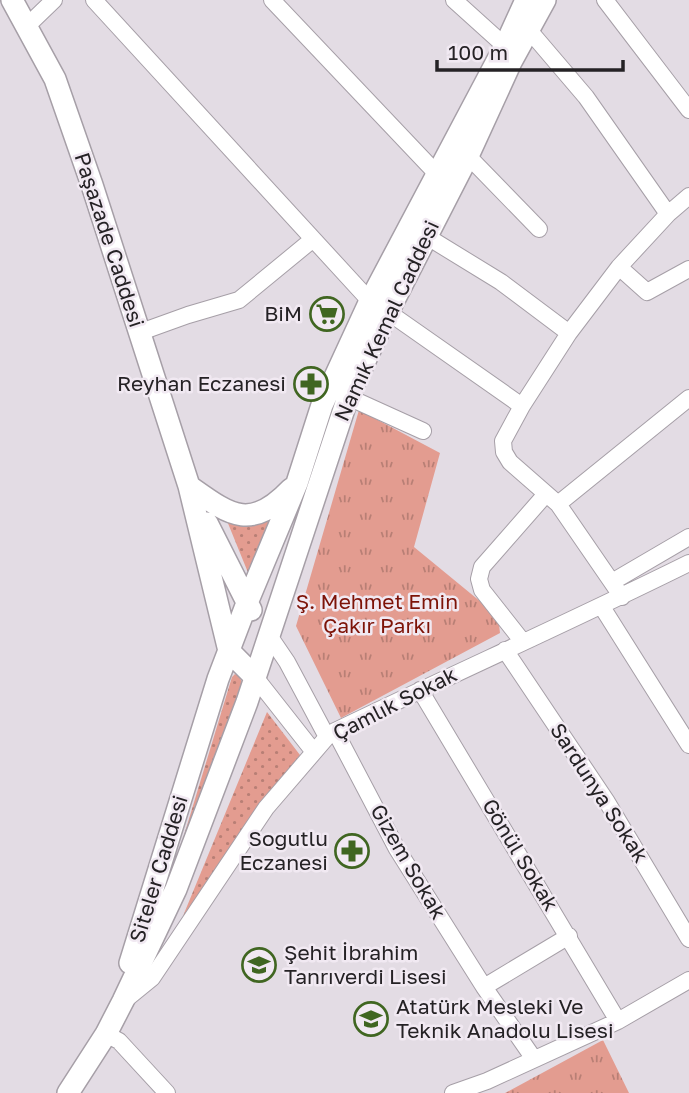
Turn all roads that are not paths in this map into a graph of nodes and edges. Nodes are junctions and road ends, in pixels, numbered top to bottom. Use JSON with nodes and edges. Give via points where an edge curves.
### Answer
{"nodes":[{"id":1,"x":12,"y":0,"type":"edge"},
{"id":2,"x":54,"y":0,"type":"edge"},
{"id":3,"x":94,"y":0,"type":"edge"},
{"id":4,"x":272,"y":0,"type":"edge"},
{"id":5,"x":454,"y":0,"type":"edge"},
{"id":6,"x":526,"y":0,"type":"edge"},
{"id":7,"x":545,"y":0,"type":"edge"},
{"id":8,"x":606,"y":0,"type":"edge"},
{"id":9,"x":27,"y":26,"type":"junction"},
{"id":10,"x":528,"y":29,"type":"junction"},
{"id":11,"x":505,"y":46,"type":"junction"},
{"id":12,"x":689,"y":110,"type":"edge"},
{"id":13,"x":468,"y":156,"type":"junction"},
{"id":14,"x":436,"y":173,"type":"junction"},
{"id":15,"x":689,"y":196,"type":"edge"},
{"id":16,"x":668,"y":214,"type":"junction"},
{"id":17,"x":539,"y":229,"type":"dead end"},
{"id":18,"x":426,"y":236,"type":"junction"},
{"id":19,"x":312,"y":240,"type":"junction"},
{"id":20,"x":619,"y":267,"type":"junction"},
{"id":21,"x":689,"y":269,"type":"edge"},
{"id":22,"x":379,"y":306,"type":"junction"},
{"id":23,"x":138,"y":333,"type":"junction"},
{"id":24,"x":569,"y":333,"type":"junction"},
{"id":25,"x":348,"y":397,"type":"junction"},
{"id":26,"x":689,"y":398,"type":"edge"},
{"id":27,"x":522,"y":406,"type":"junction"},
{"id":28,"x":423,"y":431,"type":"dead end"},
{"id":29,"x":297,"y":483,"type":"junction"},
{"id":30,"x":189,"y":486,"type":"junction"},
{"id":31,"x":552,"y":499,"type":"junction"},
{"id":32,"x":689,"y":537,"type":"edge"},
{"id":33,"x":689,"y":563,"type":"edge"},
{"id":34,"x":612,"y":582,"type":"junction"},
{"id":35,"x":622,"y":597,"type":"junction"},
{"id":36,"x":247,"y":603,"type":"junction"},
{"id":37,"x":602,"y":607,"type":"junction"},
{"id":38,"x":268,"y":634,"type":"junction"},
{"id":39,"x":232,"y":642,"type":"junction"},
{"id":40,"x":523,"y":642,"type":"junction"},
{"id":41,"x":505,"y":650,"type":"junction"},
{"id":42,"x":261,"y":655,"type":"joint"},
{"id":43,"x":255,"y":677,"type":"junction"},
{"id":44,"x":420,"y":690,"type":"junction"},
{"id":45,"x":331,"y":734,"type":"junction"},
{"id":46,"x":689,"y":745,"type":"edge"},
{"id":47,"x":314,"y":752,"type":"junction"},
{"id":48,"x":569,"y":936,"type":"junction"},
{"id":49,"x":689,"y":939,"type":"edge"},
{"id":50,"x":689,"y":980,"type":"edge"},
{"id":51,"x":484,"y":987,"type":"junction"},
{"id":52,"x":123,"y":1001,"type":"junction"},
{"id":53,"x":618,"y":1021,"type":"junction"},
{"id":54,"x":106,"y":1034,"type":"junction"},
{"id":55,"x":534,"y":1059,"type":"junction"},
{"id":56,"x":57,"y":1093,"type":"edge"},
{"id":57,"x":68,"y":1093,"type":"edge"},
{"id":58,"x":167,"y":1093,"type":"edge"},
{"id":59,"x":453,"y":1093,"type":"edge"}],
"edges":[{"from":1,"to":9,"type":"main road","name":"Paşazade Caddesi"},
{"from":2,"to":9,"type":"street"},
{"from":3,"to":19,"type":"street"},
{"from":4,"to":14,"type":"street"},
{"from":5,"to":11,"type":"street"},
{"from":6,"to":11,"type":"main road","name":"Namık Kemal Caddesi"},
{"from":7,"to":10,"type":"main road","name":"Namık Kemal Caddesi"},
{"from":8,"to":12,"type":"street"},
{"from":9,"to":23,"type":"main road","name":"Paşazade Caddesi","via":[[55,79]]},
{"from":10,"to":13,"type":"main road","name":"Namık Kemal Caddesi"},
{"from":10,"to":16,"type":"street","via":[[586,97]]},
{"from":11,"to":14,"type":"main road","name":"Namık Kemal Caddesi"},
{"from":13,"to":17,"type":"street"},
{"from":13,"to":18,"type":"main road","name":"Namık Kemal Caddesi"},
{"from":14,"to":22,"type":"main road","name":"Namık Kemal Caddesi"},
{"from":15,"to":16,"type":"street"},
{"from":16,"to":20,"type":"street"},
{"from":18,"to":22,"type":"main road","name":"Namık Kemal Caddesi"},
{"from":18,"to":24,"type":"street","via":[[501,282]]},
{"from":19,"to":22,"type":"street"},
{"from":19,"to":23,"type":"street","via":[[239,300]]},
{"from":20,"to":21,"type":"street","via":[[648,292]]},
{"from":20,"to":24,"type":"street"},
{"from":22,"to":25,"type":"main road","name":"Namık Kemal Caddesi"},
{"from":22,"to":27,"type":"street"},
{"from":22,"to":29,"type":"main road","name":"Namık Kemal Caddesi","via":[[322,405]]},
{"from":23,"to":30,"type":"main road","name":"Paşazade Caddesi"},
{"from":24,"to":27,"type":"street"},
{"from":25,"to":28,"type":"street"},
{"from":25,"to":38,"type":"main road","name":"Namık Kemal Caddesi"},
{"from":26,"to":31,"type":"street"},
{"from":27,"to":31,"type":"street","via":[[503,441],[504,452]]},
{"from":29,"to":30,"type":"main road","via":[[259,514],[243,515],[227,512]]},
{"from":29,"to":36,"type":"main road","name":"Namık Kemal Caddesi"},
{"from":30,"to":36,"type":"main road","name":"Paşazade Caddesi"},
{"from":30,"to":39,"type":"main road","name":"Paşazade Caddesi"},
{"from":31,"to":34,"type":"street"},
{"from":31,"to":40,"type":"street","via":[[482,567],[479,579],[482,590]]},
{"from":32,"to":34,"type":"street"},
{"from":33,"to":35,"type":"street","name":"Çamlık Sokak"},
{"from":34,"to":35,"type":"street"},
{"from":35,"to":37,"type":"street","name":"Çamlık Sokak"},
{"from":36,"to":38,"type":"main road","name":"Paşazade Caddesi"},
{"from":36,"to":39,"type":"main road","name":"Namık Kemal Caddesi"},
{"from":37,"to":40,"type":"street","name":"Çamlık Sokak"},
{"from":37,"to":46,"type":"street"},
{"from":38,"to":42,"type":"main road","name":"Namık Kemal Caddesi"},
{"from":38,"to":45,"type":"street","name":"Gizem Sokak"},
{"from":39,"to":43,"type":"main road"},
{"from":39,"to":56,"type":"main road","name":"Siteler Caddesi","via":[[126,975],[87,1051]]},
{"from":40,"to":41,"type":"street","name":"Çamlık Sokak"},
{"from":41,"to":44,"type":"street","name":"Çamlık Sokak"},
{"from":41,"to":49,"type":"street","name":"Sardunya Sokak","via":[[607,802]]},
{"from":42,"to":43,"type":"main road","name":"Siteler Caddesi"},
{"from":43,"to":47,"type":"street"},
{"from":43,"to":52,"type":"main road","name":"Siteler Caddesi","via":[[176,889]]},
{"from":44,"to":45,"type":"street","name":"Çamlık Sokak"},
{"from":44,"to":48,"type":"street","name":"Gönül Sokak"},
{"from":45,"to":47,"type":"street","name":"Çamlık Sokak"},
{"from":45,"to":51,"type":"street","name":"Gizem Sokak"},
{"from":47,"to":52,"type":"street","name":"Çamlık Sokak","via":[[266,808],[152,978]]},
{"from":48,"to":51,"type":"street"},
{"from":48,"to":53,"type":"street","name":"Gönül Sokak"},
{"from":50,"to":53,"type":"street"},
{"from":51,"to":55,"type":"street","name":"Gizem Sokak"},
{"from":52,"to":54,"type":"main road","name":"Siteler Caddesi"},
{"from":53,"to":55,"type":"street"},
{"from":54,"to":57,"type":"main road","name":"Siteler Caddesi"},
{"from":54,"to":58,"type":"street","via":[[119,1041]]},
{"from":55,"to":59,"type":"street"}]}
